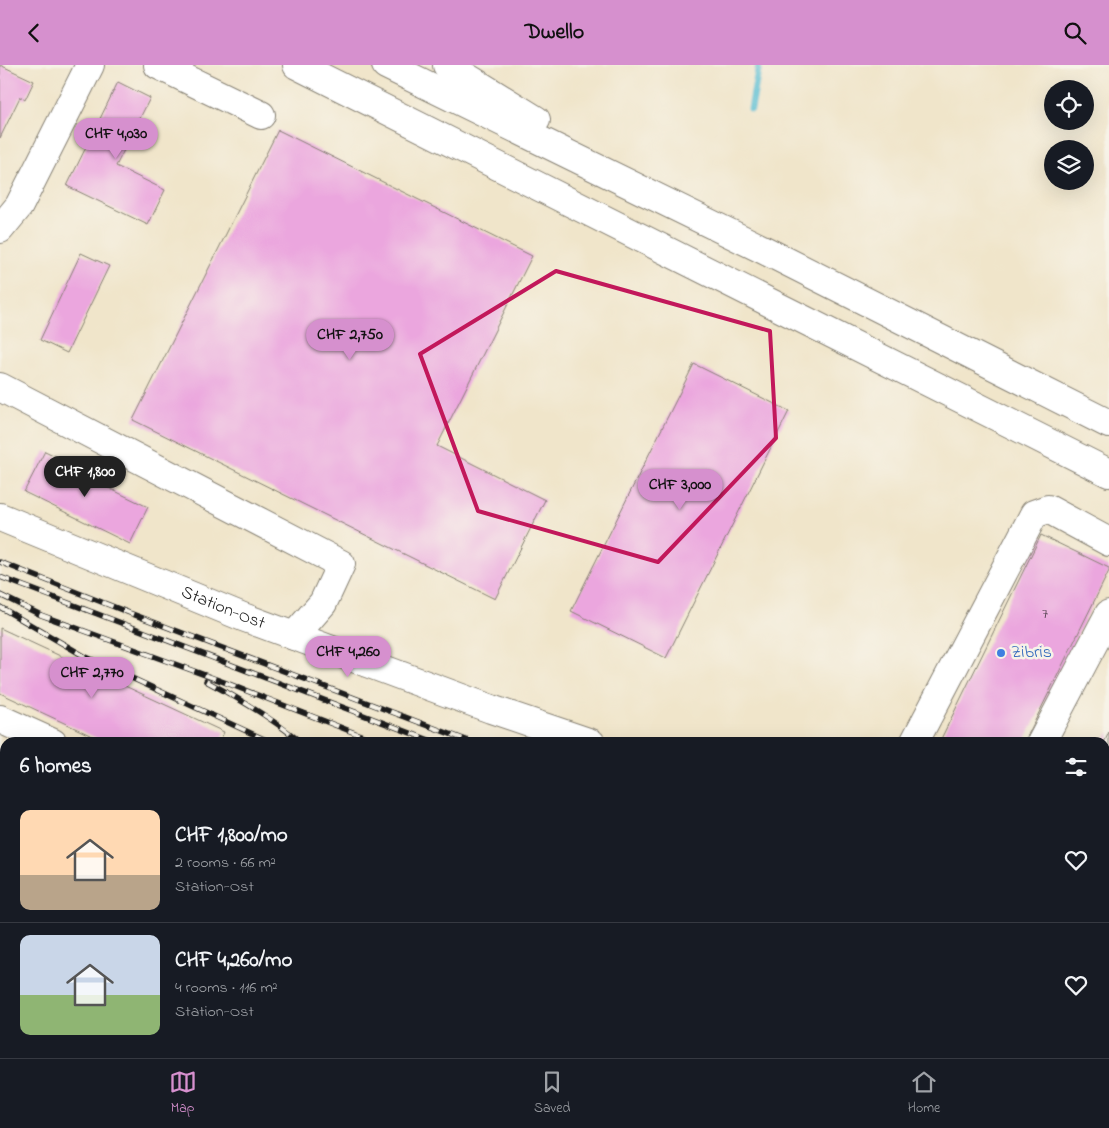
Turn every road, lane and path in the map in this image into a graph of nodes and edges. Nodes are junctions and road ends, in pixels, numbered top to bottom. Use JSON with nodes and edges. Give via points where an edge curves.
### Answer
{"nodes":[{"id":1,"x":90,"y":65,"type":"edge"},
{"id":2,"x":158,"y":65,"type":"edge"},
{"id":3,"x":297,"y":65,"type":"edge"},
{"id":4,"x":386,"y":65,"type":"edge"},
{"id":5,"x":447,"y":65,"type":"edge"},
{"id":6,"x":261,"y":115,"type":"dead end"},
{"id":7,"x":684,"y":211,"type":"junction"},
{"id":8,"x":0,"y":229,"type":"edge"},
{"id":9,"x":0,"y":387,"type":"edge"},
{"id":10,"x":1109,"y":424,"type":"edge"},
{"id":11,"x":1109,"y":473,"type":"edge"},
{"id":12,"x":0,"y":517,"type":"edge"},
{"id":13,"x":1109,"y":542,"type":"edge"},
{"id":14,"x":1109,"y":614,"type":"edge"},
{"id":15,"x":294,"y":636,"type":"junction"},
{"id":16,"x":0,"y":719,"type":"edge"},
{"id":17,"x":40,"y":737,"type":"edge"},
{"id":18,"x":573,"y":737,"type":"edge"},
{"id":19,"x":917,"y":737,"type":"edge"},
{"id":20,"x":1044,"y":737,"type":"edge"}],
"edges":[{"from":1,"to":8,"type":"main road","via":[[19,206]]},
{"from":2,"to":6,"type":"main road"},
{"from":3,"to":11,"type":"main road"},
{"from":4,"to":7,"type":"main road"},
{"from":5,"to":7,"type":"main road","via":[[529,116],[613,162]]},
{"from":7,"to":10,"type":"main road"},
{"from":9,"to":15,"type":"main road","via":[[341,564],[323,603]]},
{"from":12,"to":15,"type":"main road","name":"Station-Ost"},
{"from":13,"to":19,"type":"main road","via":[[1048,509],[1034,514]]},
{"from":14,"to":20,"type":"main road"},
{"from":15,"to":18,"type":"main road","name":"Station-Ost"},
{"from":16,"to":17,"type":"main road"}]}
